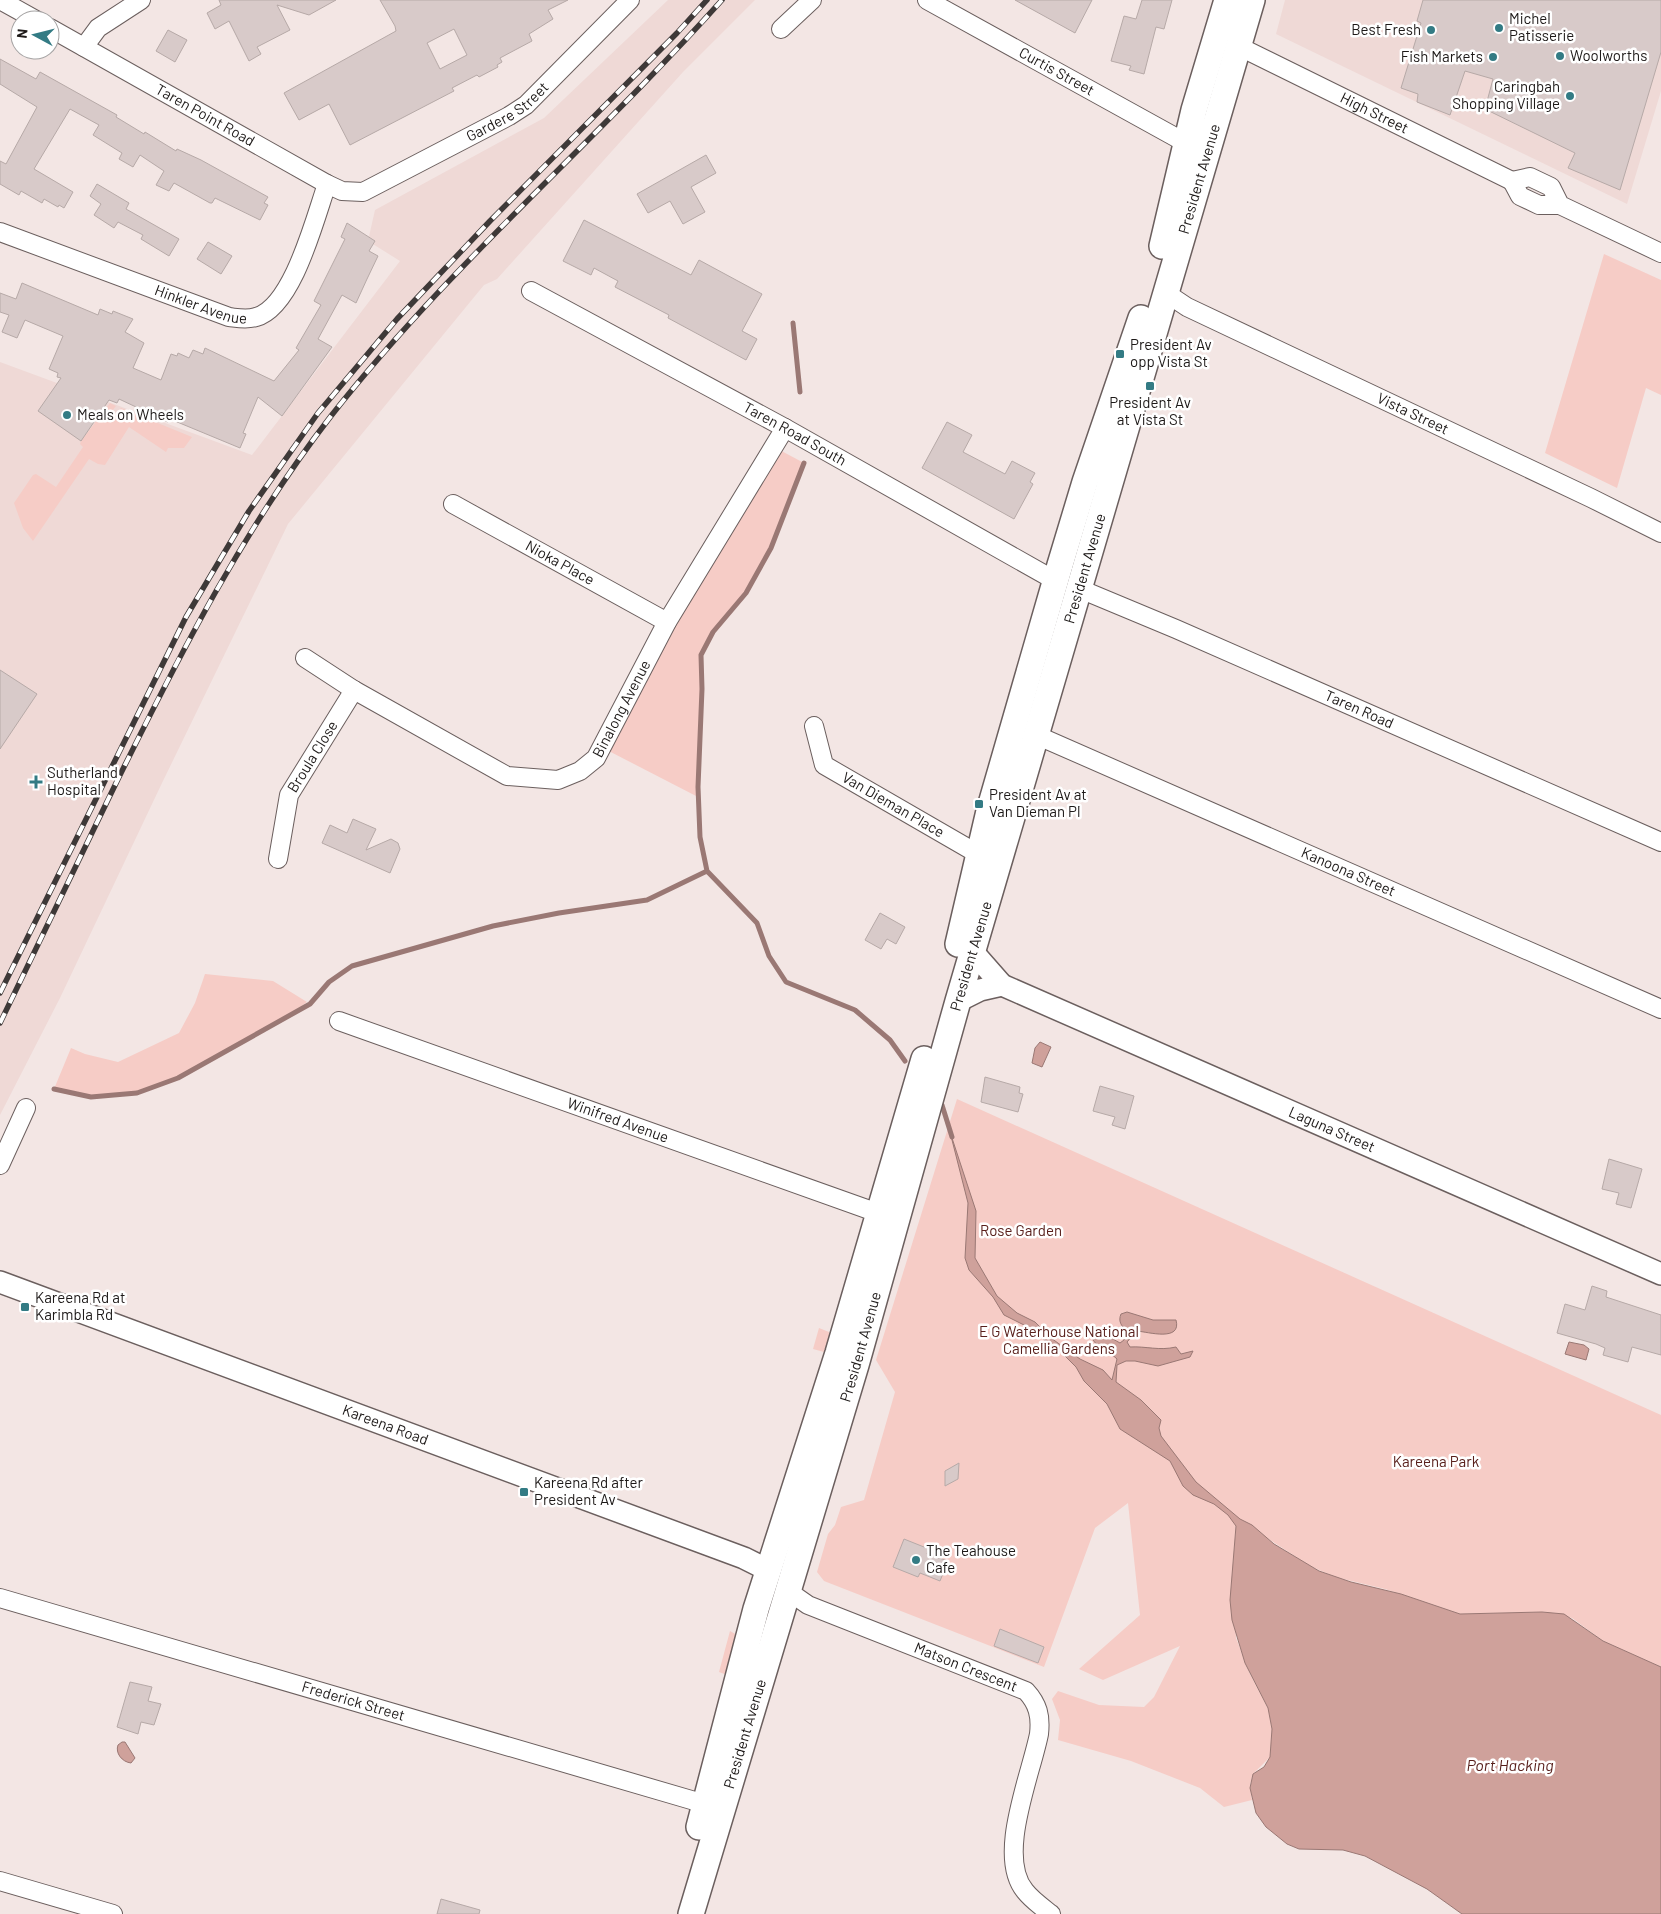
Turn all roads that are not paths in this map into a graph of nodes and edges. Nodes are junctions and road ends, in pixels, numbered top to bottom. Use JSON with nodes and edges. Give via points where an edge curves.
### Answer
{"nodes":[{"id":1,"x":0,"y":0,"type":"edge"},
{"id":2,"x":141,"y":0,"type":"edge"},
{"id":3,"x":630,"y":0,"type":"edge"},
{"id":4,"x":812,"y":0,"type":"edge"},
{"id":5,"x":927,"y":0,"type":"edge"},
{"id":6,"x":1227,"y":0,"type":"edge"},
{"id":7,"x":1252,"y":0,"type":"edge"},
{"id":8,"x":18,"y":10,"type":"edge"},
{"id":9,"x":781,"y":29,"type":"dead end"},
{"id":10,"x":60,"y":34,"type":"edge"},
{"id":11,"x":1227,"y":41,"type":"junction"},
{"id":12,"x":84,"y":47,"type":"junction"},
{"id":13,"x":1196,"y":149,"type":"junction"},
{"id":14,"x":327,"y":184,"type":"junction"},
{"id":15,"x":363,"y":192,"type":"joint"},
{"id":16,"x":0,"y":232,"type":"edge"},
{"id":17,"x":1661,"y":253,"type":"edge"},
{"id":18,"x":531,"y":291,"type":"dead end"},
{"id":19,"x":1166,"y":293,"type":"junction"},
{"id":20,"x":785,"y":428,"type":"junction"},
{"id":21,"x":453,"y":504,"type":"dead end"},
{"id":22,"x":1661,"y":533,"type":"edge"},
{"id":23,"x":1056,"y":581,"type":"junction"},
{"id":24,"x":1080,"y":589,"type":"junction"},
{"id":25,"x":667,"y":622,"type":"junction"},
{"id":26,"x":305,"y":658,"type":"dead end"},
{"id":27,"x":354,"y":690,"type":"junction"},
{"id":28,"x":814,"y":726,"type":"dead end"},
{"id":29,"x":1036,"y":735,"type":"junction"},
{"id":30,"x":1661,"y":842,"type":"edge"},
{"id":31,"x":278,"y":858,"type":"dead end"},
{"id":32,"x":989,"y":858,"type":"junction"},
{"id":33,"x":973,"y":952,"type":"junction"},
{"id":34,"x":1002,"y":985,"type":"junction"},
{"id":35,"x":958,"y":1001,"type":"junction"},
{"id":36,"x":1661,"y":1009,"type":"edge"},
{"id":37,"x":339,"y":1021,"type":"dead end"},
{"id":38,"x":26,"y":1108,"type":"dead end"},
{"id":39,"x":0,"y":1165,"type":"edge"},
{"id":40,"x":888,"y":1216,"type":"junction"},
{"id":41,"x":1661,"y":1274,"type":"edge"},
{"id":42,"x":0,"y":1282,"type":"edge"},
{"id":43,"x":767,"y":1574,"type":"junction"},
{"id":44,"x":788,"y":1591,"type":"junction"},
{"id":45,"x":0,"y":1598,"type":"edge"},
{"id":46,"x":705,"y":1804,"type":"junction"},
{"id":47,"x":0,"y":1880,"type":"edge"},
{"id":48,"x":114,"y":1914,"type":"edge"},
{"id":49,"x":674,"y":1914,"type":"edge"},
{"id":50,"x":690,"y":1914,"type":"edge"},
{"id":51,"x":1051,"y":1914,"type":"edge"}],
"edges":[{"from":1,"to":8,"type":"street"},
{"from":2,"to":12,"type":"street","via":[[98,28]]},
{"from":3,"to":15,"type":"street","name":"Gardere Street","via":[[526,104]]},
{"from":4,"to":9,"type":"street"},
{"from":5,"to":13,"type":"street","name":"Curtis Street"},
{"from":6,"to":11,"type":"main road","name":"President Avenue"},
{"from":7,"to":11,"type":"main road","name":"President Avenue"},
{"from":10,"to":12,"type":"street","name":"Taren Point Road"},
{"from":11,"to":13,"type":"main road","name":"President Avenue"},
{"from":11,"to":17,"type":"street","name":"High Street","via":[[1512,181],[1520,196],[1539,206],[1560,205]]},
{"from":12,"to":14,"type":"street","name":"Taren Point Road"},
{"from":13,"to":19,"type":"main road","name":"President Avenue"},
{"from":13,"to":23,"type":"main road","name":"President Avenue","via":[[1085,482]]},
{"from":14,"to":15,"type":"street","name":"Taren Point Road","via":[[342,191]]},
{"from":14,"to":16,"type":"street","name":"Hinkler Avenue","via":[[290,286],[270,309],[257,317],[236,318],[214,312]]},
{"from":18,"to":20,"type":"street","name":"Taren Road South"},
{"from":19,"to":22,"type":"street","name":"Vista Street","via":[[1187,307]]},
{"from":19,"to":24,"type":"main road","name":"President Avenue"},
{"from":20,"to":23,"type":"street","name":"Taren Road South"},
{"from":20,"to":25,"type":"street","name":"Binalong Avenue"},
{"from":21,"to":25,"type":"street","name":"Nioka Place"},
{"from":23,"to":24,"type":"main road","name":"Taren Road"},
{"from":23,"to":32,"type":"main road","name":"President Avenue"},
{"from":24,"to":29,"type":"main road","name":"President Avenue"},
{"from":24,"to":30,"type":"street","name":"Taren Road"},
{"from":25,"to":27,"type":"street","name":"Binalong Avenue","via":[[596,758],[580,771],[558,780],[507,776]]},
{"from":26,"to":27,"type":"street","name":"Binalong Avenue"},
{"from":27,"to":31,"type":"street","name":"Broula Close","via":[[290,795]]},
{"from":28,"to":32,"type":"street","name":"Van Dieman Place","via":[[824,765]]},
{"from":29,"to":32,"type":"main road","name":"President Avenue"},
{"from":29,"to":36,"type":"street","name":"Kanoona Street"},
{"from":32,"to":33,"type":"main road","name":"President Avenue"},
{"from":32,"to":40,"type":"main road","name":"President Avenue","via":[[960,939]]},
{"from":33,"to":34,"type":"street","name":"Laguna Street"},
{"from":33,"to":35,"type":"main road","name":"President Avenue"},
{"from":34,"to":35,"type":"street","via":[[980,990]]},
{"from":34,"to":41,"type":"street","name":"Laguna Street"},
{"from":35,"to":40,"type":"main road","name":"President Avenue"},
{"from":37,"to":40,"type":"street","name":"Winifred Avenue"},
{"from":38,"to":39,"type":"street"},
{"from":40,"to":43,"type":"main road","name":"President Avenue"},
{"from":40,"to":44,"type":"main road","name":"President Avenue","via":[[815,1507]]},
{"from":42,"to":43,"type":"street","name":"Kareena Road","via":[[744,1558],[760,1566]]},
{"from":43,"to":44,"type":"main road","name":"Matson Crescent"},
{"from":43,"to":46,"type":"main road","name":"President Avenue"},
{"from":44,"to":50,"type":"main road","name":"President Avenue"},
{"from":44,"to":51,"type":"street","name":"Matson Crescent","via":[[808,1605],[1026,1690],[1032,1696],[1040,1718],[1039,1734],[1012,1850],[1017,1876],[1024,1891]]},
{"from":45,"to":46,"type":"street","name":"Frederick Street"},
{"from":46,"to":49,"type":"main road","name":"President Avenue"},
{"from":47,"to":48,"type":"street"}]}
